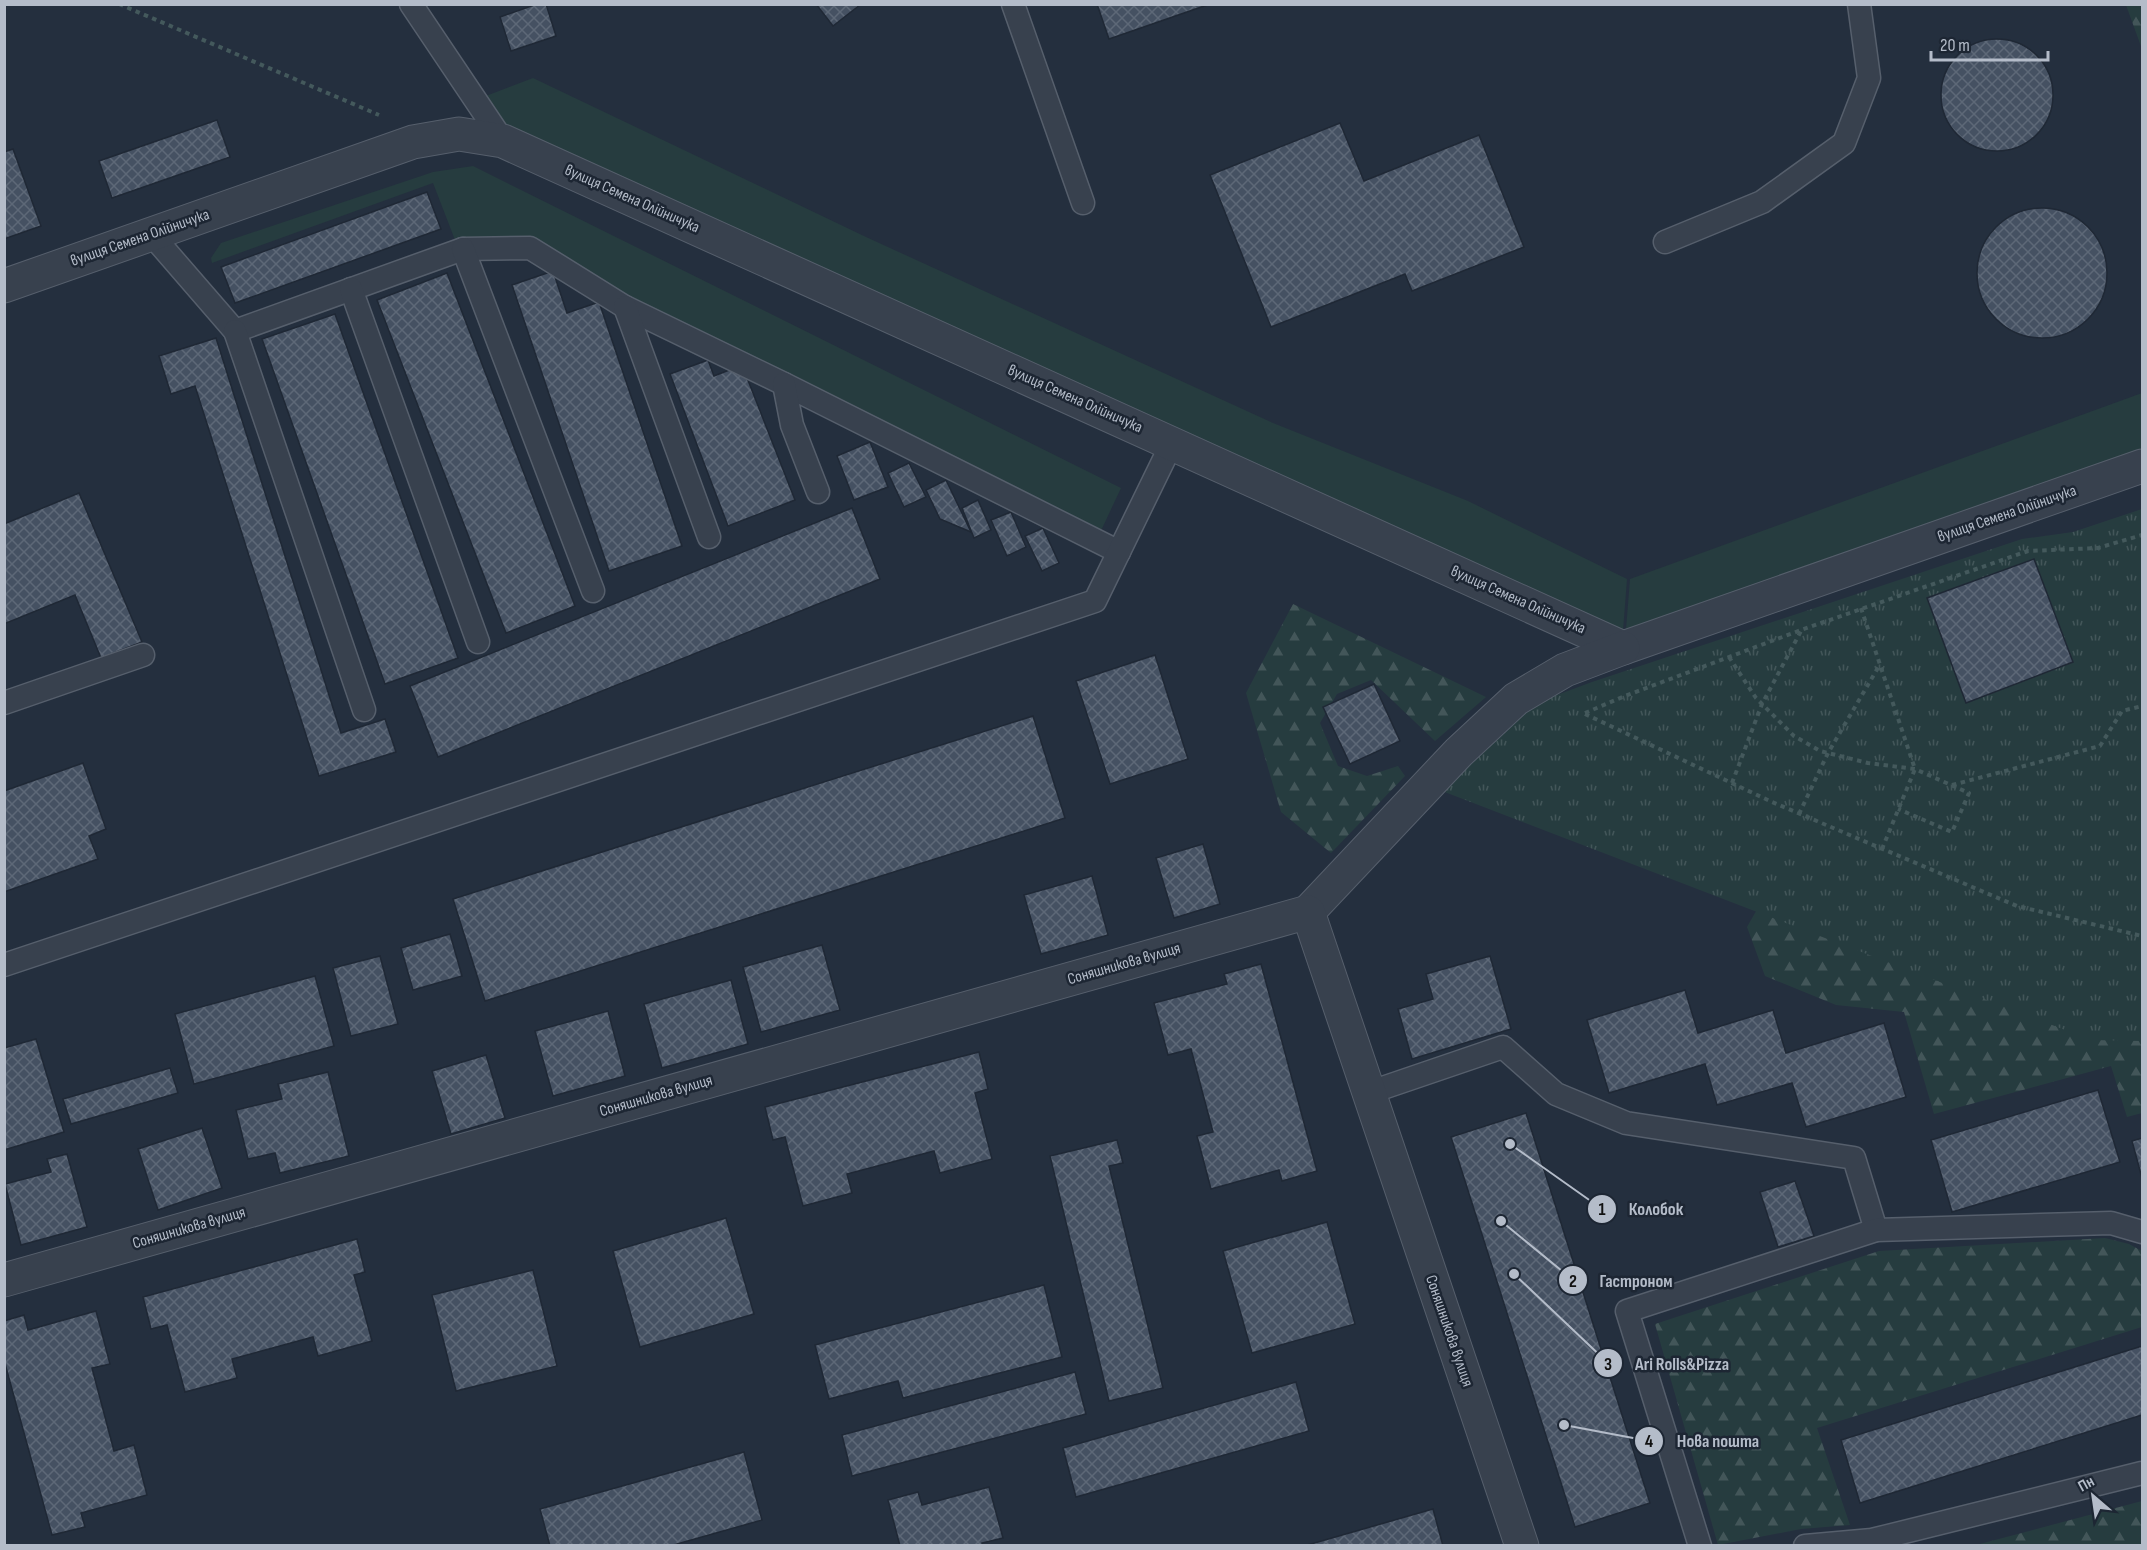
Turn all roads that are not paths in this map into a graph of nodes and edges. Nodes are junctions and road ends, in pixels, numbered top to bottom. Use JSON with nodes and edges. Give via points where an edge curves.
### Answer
{"nodes":[{"id":1,"x":411,"y":4,"type":"edge"},
{"id":2,"x":1013,"y":4,"type":"edge"},
{"id":3,"x":1859,"y":4,"type":"edge"},
{"id":4,"x":503,"y":141,"type":"junction"},
{"id":5,"x":1083,"y":203,"type":"dead end"},
{"id":6,"x":151,"y":234,"type":"junction"},
{"id":7,"x":1665,"y":242,"type":"dead end"},
{"id":8,"x":463,"y":249,"type":"junction"},
{"id":9,"x":4,"y":286,"type":"edge"},
{"id":10,"x":351,"y":289,"type":"junction"},
{"id":11,"x":625,"y":306,"type":"junction"},
{"id":12,"x":235,"y":331,"type":"junction"},
{"id":13,"x":784,"y":384,"type":"junction"},
{"id":14,"x":1172,"y":442,"type":"junction"},
{"id":15,"x":2142,"y":466,"type":"edge"},
{"id":16,"x":818,"y":492,"type":"dead end"},
{"id":17,"x":709,"y":537,"type":"dead end"},
{"id":18,"x":1119,"y":552,"type":"junction"},
{"id":19,"x":593,"y":591,"type":"dead end"},
{"id":20,"x":478,"y":642,"type":"dead end"},
{"id":21,"x":1623,"y":648,"type":"junction"},
{"id":22,"x":143,"y":655,"type":"dead end"},
{"id":23,"x":4,"y":703,"type":"edge"},
{"id":24,"x":364,"y":710,"type":"dead end"},
{"id":25,"x":1308,"y":912,"type":"junction"},
{"id":26,"x":4,"y":965,"type":"edge"},
{"id":27,"x":1368,"y":1093,"type":"junction"},
{"id":28,"x":1876,"y":1230,"type":"junction"},
{"id":29,"x":2142,"y":1233,"type":"edge"},
{"id":30,"x":4,"y":1280,"type":"edge"},
{"id":31,"x":2142,"y":1473,"type":"edge"},
{"id":32,"x":1522,"y":1545,"type":"edge"},
{"id":33,"x":1700,"y":1545,"type":"edge"},
{"id":34,"x":1805,"y":1545,"type":"edge"}],
"edges":[{"from":1,"to":4,"type":"lane"},
{"from":2,"to":5,"type":"lane"},
{"from":3,"to":7,"type":"lane","via":[[1869,78],[1844,143],[1762,202]]},
{"from":4,"to":6,"type":"street","name":"вулиця Семена Олійничука","via":[[459,134],[413,142]]},
{"from":4,"to":14,"type":"street","name":"вулиця Семена Олійничука"},
{"from":6,"to":9,"type":"street","name":"вулиця Семена Олійничука"},
{"from":6,"to":12,"type":"lane"},
{"from":8,"to":10,"type":"lane"},
{"from":8,"to":11,"type":"lane","via":[[530,248]]},
{"from":8,"to":19,"type":"lane"},
{"from":10,"to":12,"type":"lane"},
{"from":10,"to":20,"type":"lane"},
{"from":11,"to":13,"type":"lane"},
{"from":11,"to":17,"type":"lane"},
{"from":12,"to":24,"type":"lane"},
{"from":13,"to":16,"type":"lane","via":[[792,425]]},
{"from":13,"to":18,"type":"lane"},
{"from":14,"to":18,"type":"lane"},
{"from":14,"to":21,"type":"street","name":"вулиця Семена Олійничука"},
{"from":15,"to":21,"type":"street","name":"вулиця Семена Олійничука"},
{"from":18,"to":26,"type":"lane","via":[[1095,601]]},
{"from":21,"to":25,"type":"street","via":[[1565,670],[1516,699],[1459,752]]},
{"from":22,"to":23,"type":"lane"},
{"from":25,"to":27,"type":"street","name":"Соняшникова вулиця"},
{"from":25,"to":30,"type":"street","name":"Соняшникова вулиця"},
{"from":27,"to":28,"type":"lane","via":[[1503,1047],[1556,1094],[1626,1124],[1854,1158]]},
{"from":27,"to":32,"type":"street","name":"Соняшникова вулиця"},
{"from":28,"to":29,"type":"lane","via":[[2111,1223]]},
{"from":28,"to":33,"type":"lane","via":[[1628,1311]]},
{"from":31,"to":34,"type":"lane","via":[[1872,1540]]}]}
